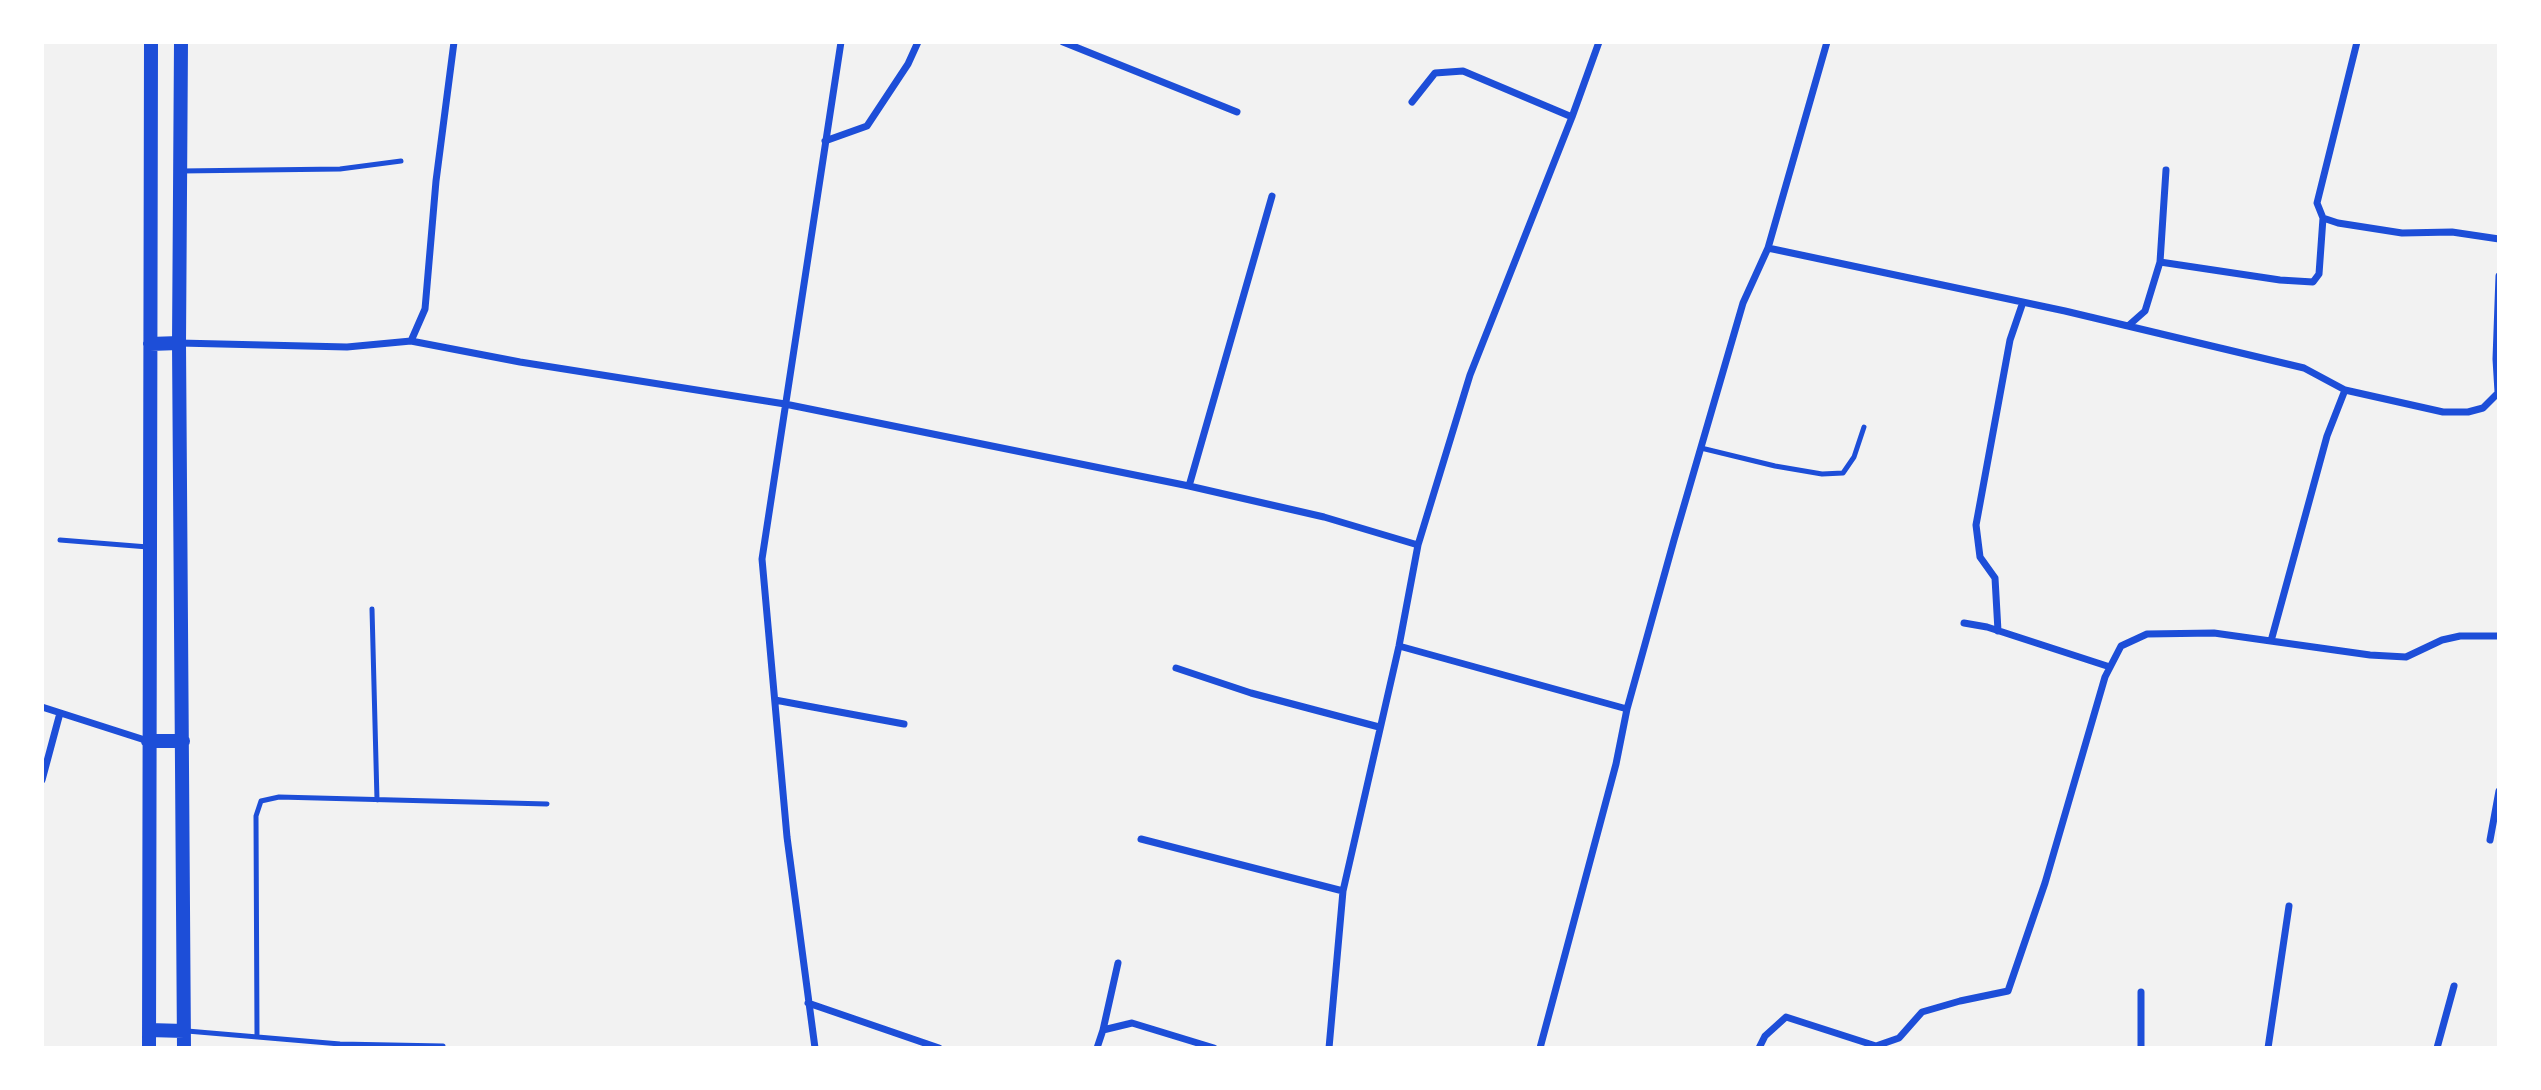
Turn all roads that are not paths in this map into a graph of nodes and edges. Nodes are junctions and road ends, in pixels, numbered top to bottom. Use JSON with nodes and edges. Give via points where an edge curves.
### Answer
{"nodes":[{"id":1,"x":151,"y":42,"type":"edge"},
{"id":2,"x":181,"y":42,"type":"edge"},
{"id":3,"x":454,"y":42,"type":"edge"},
{"id":4,"x":841,"y":42,"type":"edge"},
{"id":5,"x":918,"y":42,"type":"edge"},
{"id":6,"x":1063,"y":42,"type":"edge"},
{"id":7,"x":1599,"y":42,"type":"edge"},
{"id":8,"x":1827,"y":42,"type":"edge"},
{"id":9,"x":2357,"y":42,"type":"edge"},
{"id":10,"x":1412,"y":102,"type":"dead end"},
{"id":11,"x":1237,"y":111,"type":"dead end"},
{"id":12,"x":1572,"y":117,"type":"junction"},
{"id":13,"x":824,"y":141,"type":"junction"},
{"id":14,"x":401,"y":161,"type":"dead end"},
{"id":15,"x":2166,"y":170,"type":"dead end"},
{"id":16,"x":181,"y":171,"type":"junction"},
{"id":17,"x":1272,"y":196,"type":"dead end"},
{"id":18,"x":2323,"y":218,"type":"junction"},
{"id":19,"x":2499,"y":239,"type":"edge"},
{"id":20,"x":1768,"y":248,"type":"junction"},
{"id":21,"x":2160,"y":261,"type":"junction"},
{"id":22,"x":2499,"y":276,"type":"edge"},
{"id":23,"x":2023,"y":302,"type":"junction"},
{"id":24,"x":2128,"y":326,"type":"junction"},
{"id":25,"x":411,"y":341,"type":"junction"},
{"id":26,"x":149,"y":344,"type":"junction"},
{"id":27,"x":179,"y":344,"type":"junction"},
{"id":28,"x":2346,"y":390,"type":"junction"},
{"id":29,"x":2498,"y":392,"type":"edge"},
{"id":30,"x":785,"y":404,"type":"junction"},
{"id":31,"x":1864,"y":427,"type":"dead end"},
{"id":32,"x":1701,"y":448,"type":"junction"},
{"id":33,"x":1189,"y":486,"type":"junction"},
{"id":34,"x":60,"y":540,"type":"dead end"},
{"id":35,"x":1418,"y":545,"type":"junction"},
{"id":36,"x":149,"y":547,"type":"junction"},
{"id":37,"x":372,"y":609,"type":"dead end"},
{"id":38,"x":1964,"y":623,"type":"dead end"},
{"id":39,"x":1998,"y":631,"type":"junction"},
{"id":40,"x":2499,"y":636,"type":"edge"},
{"id":41,"x":2270,"y":641,"type":"junction"},
{"id":42,"x":1399,"y":646,"type":"junction"},
{"id":43,"x":2110,"y":667,"type":"junction"},
{"id":44,"x":1176,"y":668,"type":"dead end"},
{"id":45,"x":775,"y":701,"type":"junction"},
{"id":46,"x":42,"y":707,"type":"edge"},
{"id":47,"x":1627,"y":709,"type":"junction"},
{"id":48,"x":60,"y":713,"type":"junction"},
{"id":49,"x":904,"y":724,"type":"dead end"},
{"id":50,"x":1379,"y":727,"type":"junction"},
{"id":51,"x":148,"y":741,"type":"junction"},
{"id":52,"x":183,"y":741,"type":"junction"},
{"id":53,"x":42,"y":780,"type":"edge"},
{"id":54,"x":2499,"y":791,"type":"edge"},
{"id":55,"x":377,"y":800,"type":"junction"},
{"id":56,"x":548,"y":804,"type":"dead end"},
{"id":57,"x":1141,"y":839,"type":"dead end"},
{"id":58,"x":2490,"y":840,"type":"dead end"},
{"id":59,"x":1343,"y":891,"type":"junction"},
{"id":60,"x":2289,"y":905,"type":"dead end"},
{"id":61,"x":1118,"y":963,"type":"dead end"},
{"id":62,"x":2454,"y":986,"type":"dead end"},
{"id":63,"x":2141,"y":992,"type":"dead end"},
{"id":64,"x":808,"y":1003,"type":"junction"},
{"id":65,"x":149,"y":1030,"type":"junction"},
{"id":66,"x":1103,"y":1030,"type":"junction"},
{"id":67,"x":184,"y":1031,"type":"junction"},
{"id":68,"x":257,"y":1037,"type":"junction"},
{"id":69,"x":443,"y":1046,"type":"edge"},
{"id":70,"x":149,"y":1048,"type":"edge"},
{"id":71,"x":184,"y":1048,"type":"edge"},
{"id":72,"x":815,"y":1048,"type":"edge"},
{"id":73,"x":939,"y":1048,"type":"edge"},
{"id":74,"x":1097,"y":1048,"type":"edge"},
{"id":75,"x":1214,"y":1048,"type":"edge"},
{"id":76,"x":1329,"y":1048,"type":"edge"},
{"id":77,"x":1539,"y":1048,"type":"edge"},
{"id":78,"x":1759,"y":1048,"type":"edge"},
{"id":79,"x":2141,"y":1048,"type":"edge"},
{"id":80,"x":2268,"y":1048,"type":"edge"},
{"id":81,"x":2438,"y":1048,"type":"edge"}],
"edges":[{"from":1,"to":26,"type":"main road"},
{"from":2,"to":16,"type":"main road"},
{"from":3,"to":25,"type":"street","via":[[425,309]]},
{"from":4,"to":13,"type":"street"},
{"from":5,"to":13,"type":"street","via":[[867,125]]},
{"from":6,"to":11,"type":"street"},
{"from":7,"to":12,"type":"street"},
{"from":8,"to":20,"type":"street"},
{"from":9,"to":18,"type":"street","via":[[2318,203]]},
{"from":10,"to":12,"type":"street","via":[[1435,74],[1463,71]]},
{"from":12,"to":35,"type":"street","via":[[1470,375]]},
{"from":13,"to":30,"type":"street"},
{"from":14,"to":16,"type":"lane","via":[[340,169]]},
{"from":15,"to":21,"type":"street"},
{"from":16,"to":27,"type":"main road"},
{"from":17,"to":33,"type":"street"},
{"from":18,"to":19,"type":"street","via":[[2402,233],[2452,232]]},
{"from":18,"to":21,"type":"street","via":[[2319,274],[2313,282]]},
{"from":20,"to":23,"type":"street"},
{"from":20,"to":32,"type":"street","via":[[1743,303]]},
{"from":21,"to":24,"type":"street","via":[[2145,311]]},
{"from":22,"to":29,"type":"street"},
{"from":23,"to":24,"type":"street"},
{"from":23,"to":39,"type":"street","via":[[2010,340],[1976,525],[1980,557],[1995,578]]},
{"from":24,"to":28,"type":"street","via":[[2304,368]]},
{"from":25,"to":27,"type":"street","via":[[347,347]]},
{"from":25,"to":30,"type":"street"},
{"from":26,"to":27,"type":"main road"},
{"from":26,"to":36,"type":"main road"},
{"from":27,"to":52,"type":"main road"},
{"from":28,"to":29,"type":"street","via":[[2443,412],[2483,408]]},
{"from":28,"to":41,"type":"street","via":[[2327,436]]},
{"from":30,"to":33,"type":"street"},
{"from":30,"to":45,"type":"street","via":[[762,559]]},
{"from":31,"to":32,"type":"lane","via":[[1843,473],[1774,466]]},
{"from":32,"to":47,"type":"street"},
{"from":33,"to":35,"type":"street","via":[[1324,517]]},
{"from":34,"to":36,"type":"lane"},
{"from":35,"to":42,"type":"street"},
{"from":36,"to":51,"type":"main road"},
{"from":37,"to":55,"type":"lane"},
{"from":38,"to":39,"type":"street"},
{"from":39,"to":43,"type":"street"},
{"from":40,"to":41,"type":"street","via":[[2442,640],[2406,657]]},
{"from":41,"to":43,"type":"street","via":[[2214,633],[2147,634],[2121,646]]},
{"from":42,"to":47,"type":"street"},
{"from":42,"to":50,"type":"street"},
{"from":43,"to":78,"type":"street","via":[[2008,991],[1922,1012],[1899,1038],[1876,1046],[1786,1017]]},
{"from":44,"to":50,"type":"street"},
{"from":45,"to":49,"type":"street"},
{"from":45,"to":64,"type":"street"},
{"from":46,"to":48,"type":"street"},
{"from":47,"to":77,"type":"street"},
{"from":48,"to":51,"type":"street"},
{"from":48,"to":53,"type":"street"},
{"from":50,"to":59,"type":"street"},
{"from":51,"to":52,"type":"main road"},
{"from":51,"to":65,"type":"main road"},
{"from":52,"to":67,"type":"main road"},
{"from":54,"to":58,"type":"street"},
{"from":55,"to":56,"type":"lane"},
{"from":55,"to":68,"type":"lane","via":[[279,797],[259,803]]},
{"from":57,"to":59,"type":"street"},
{"from":59,"to":76,"type":"street"},
{"from":60,"to":80,"type":"street"},
{"from":61,"to":66,"type":"street"},
{"from":62,"to":81,"type":"street"},
{"from":63,"to":79,"type":"street"},
{"from":64,"to":72,"type":"street"},
{"from":64,"to":73,"type":"street"},
{"from":65,"to":67,"type":"main road"},
{"from":65,"to":70,"type":"main road"},
{"from":66,"to":74,"type":"street"},
{"from":66,"to":75,"type":"street","via":[[1132,1023]]},
{"from":67,"to":68,"type":"lane"},
{"from":67,"to":71,"type":"main road"},
{"from":68,"to":69,"type":"lane"}]}
